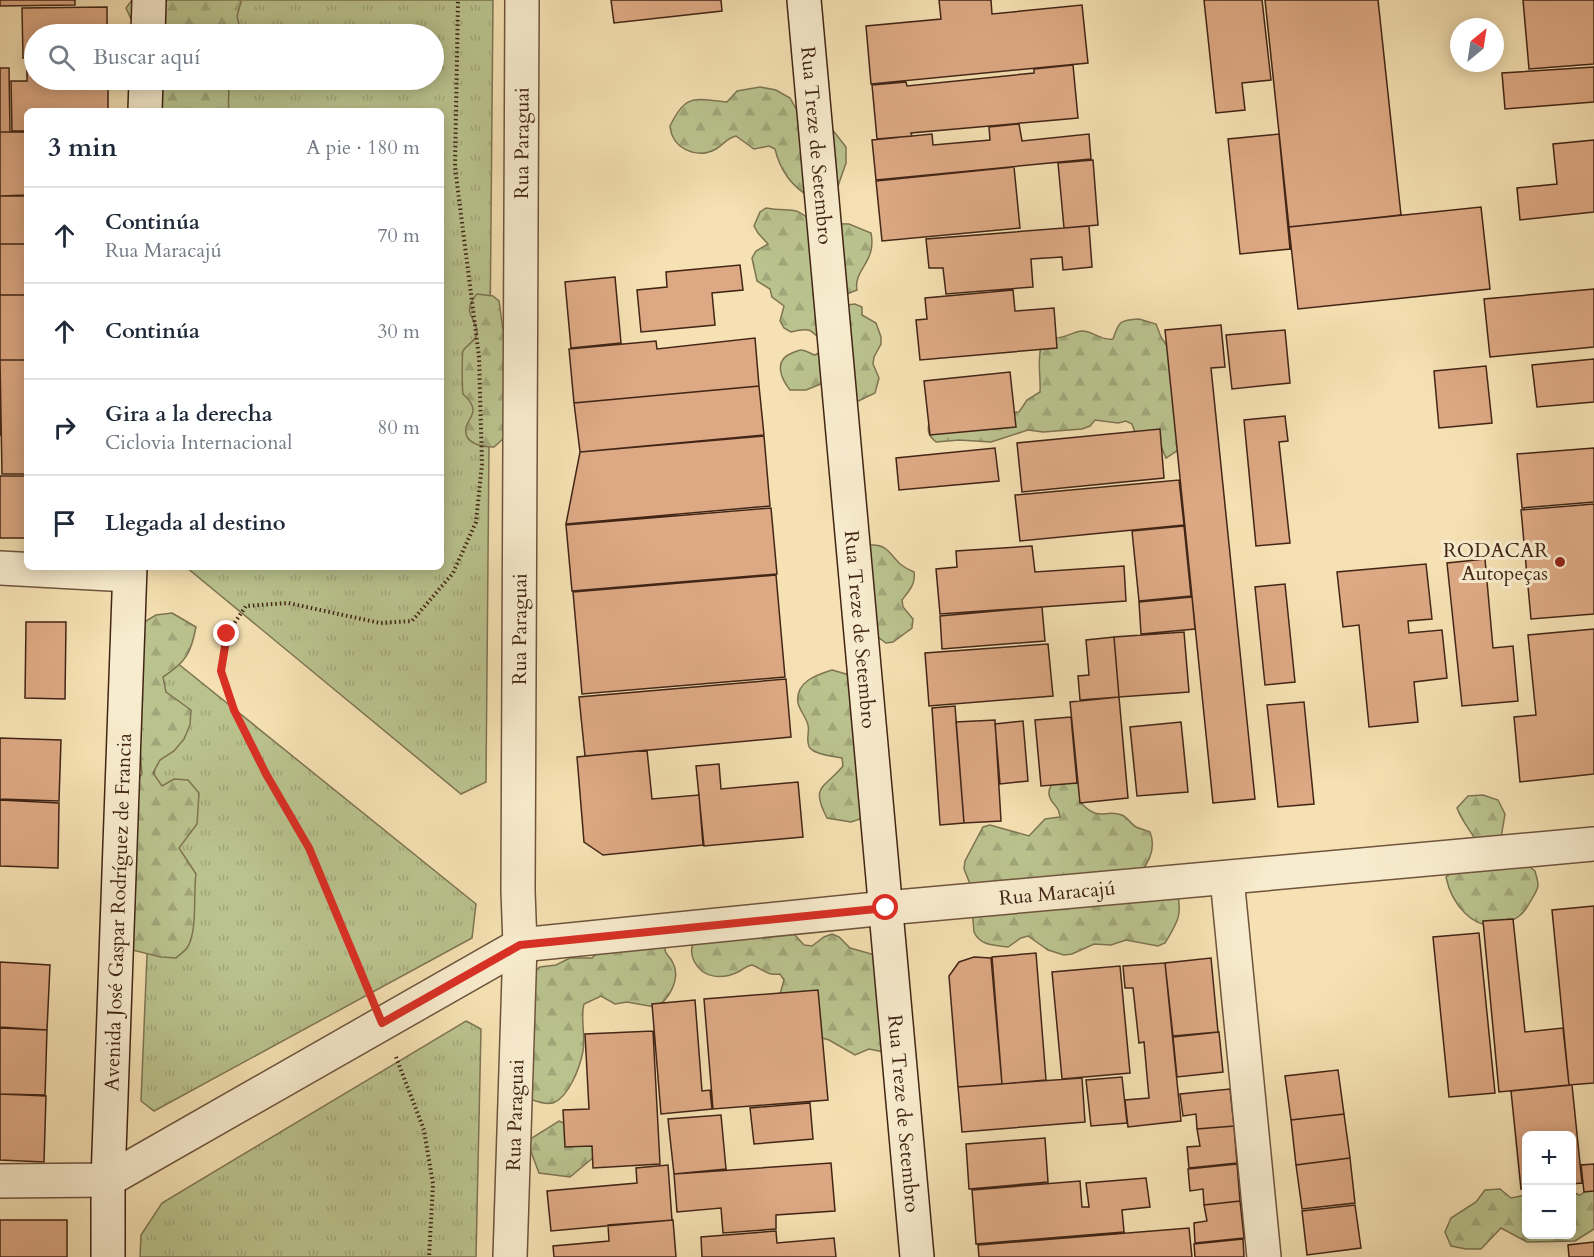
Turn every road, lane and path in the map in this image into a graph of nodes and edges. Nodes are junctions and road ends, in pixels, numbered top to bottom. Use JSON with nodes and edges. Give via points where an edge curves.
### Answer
{"nodes":[{"id":1,"x":149,"y":0,"type":"edge"},
{"id":2,"x":458,"y":0,"type":"edge"},
{"id":3,"x":522,"y":0,"type":"edge"},
{"id":4,"x":804,"y":0,"type":"edge"},
{"id":5,"x":148,"y":24,"type":"edge"},
{"id":6,"x":146,"y":90,"type":"edge"},
{"id":7,"x":145,"y":108,"type":"edge"},
{"id":8,"x":0,"y":568,"type":"edge"},
{"id":9,"x":24,"y":569,"type":"edge"},
{"id":10,"x":86,"y":570,"type":"edge"},
{"id":11,"x":129,"y":571,"type":"edge"},
{"id":12,"x":1594,"y":844,"type":"edge"},
{"id":13,"x":1227,"y":878,"type":"junction"},
{"id":14,"x":886,"y":908,"type":"junction"},
{"id":15,"x":520,"y":945,"type":"junction"},
{"id":16,"x":382,"y":1023,"type":"junction"},
{"id":17,"x":108,"y":1180,"type":"junction"},
{"id":18,"x":0,"y":1181,"type":"edge"},
{"id":19,"x":108,"y":1257,"type":"edge"},
{"id":20,"x":429,"y":1257,"type":"edge"},
{"id":21,"x":510,"y":1257,"type":"edge"},
{"id":22,"x":917,"y":1257,"type":"edge"},
{"id":23,"x":1264,"y":1257,"type":"edge"}],
"edges":[{"from":1,"to":5,"type":"street"},
{"from":2,"to":16,"type":"path","via":[[455,167],[480,369],[482,464],[476,522],[453,573],[412,621],[380,623],[288,603],[246,606],[227,634],[221,671],[234,710],[309,848]]},
{"from":3,"to":15,"type":"street","name":"Rua Paraguai"},
{"from":4,"to":14,"type":"street","name":"Rua Treze de Setembro"},
{"from":6,"to":7,"type":"street"},
{"from":8,"to":9,"type":"street"},
{"from":10,"to":11,"type":"street"},
{"from":11,"to":17,"type":"street","name":"Avenida José Gaspar Rodríguez de Francia"},
{"from":12,"to":13,"type":"street","name":"Rua Maracajú"},
{"from":13,"to":14,"type":"street","name":"Rua Maracajú"},
{"from":13,"to":23,"type":"street"},
{"from":14,"to":15,"type":"street","name":"Rua Maracajú"},
{"from":14,"to":22,"type":"street","name":"Rua Treze de Setembro"},
{"from":15,"to":16,"type":"street"},
{"from":15,"to":21,"type":"street","name":"Rua Paraguai"},
{"from":16,"to":17,"type":"street"},
{"from":16,"to":20,"type":"path","via":[[424,1130],[433,1184]]},
{"from":17,"to":18,"type":"street"},
{"from":17,"to":19,"type":"street","name":"Avenida José Gaspar Rodríguez de Francia"}]}
